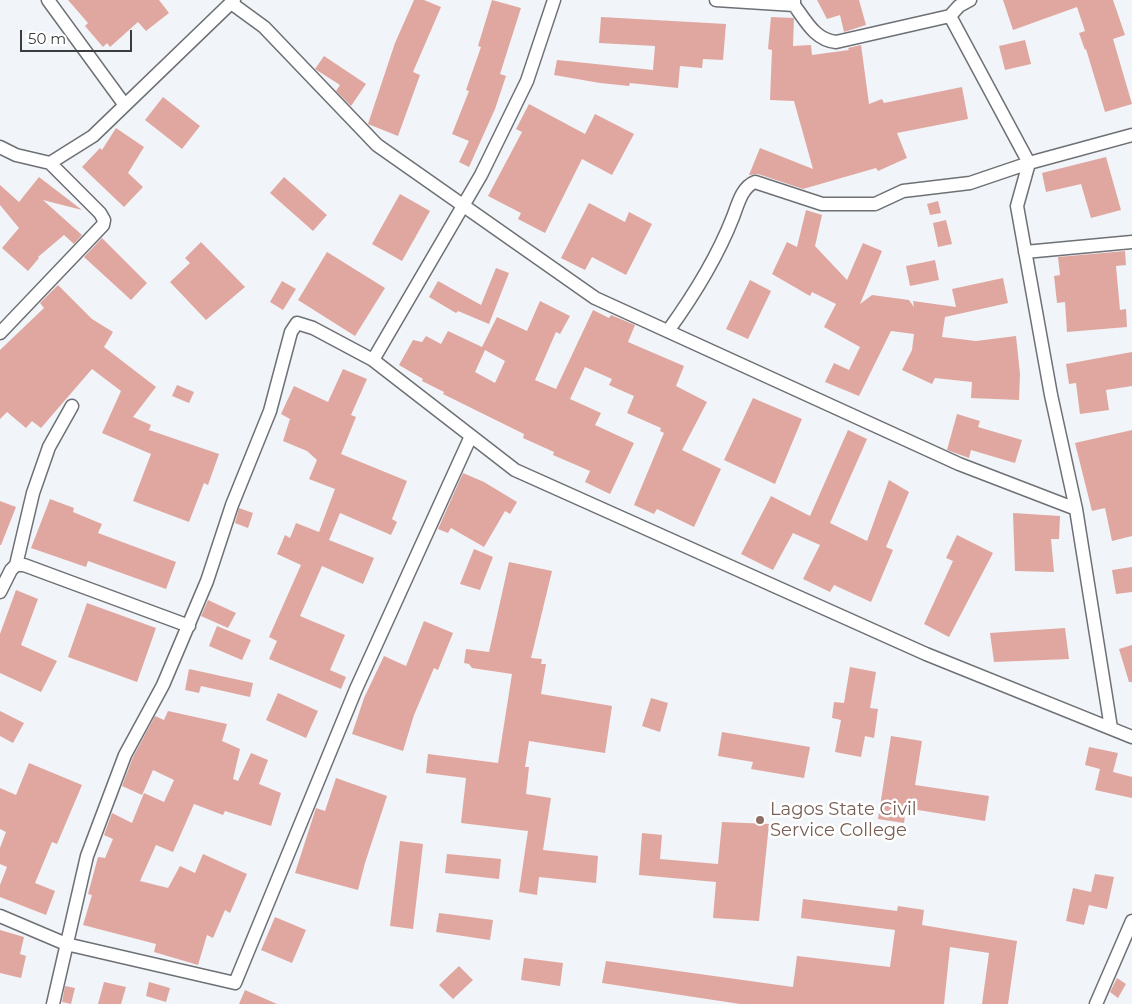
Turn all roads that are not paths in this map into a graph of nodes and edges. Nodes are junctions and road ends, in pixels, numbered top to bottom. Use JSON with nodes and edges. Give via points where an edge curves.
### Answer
{"nodes":[{"id":1,"x":48,"y":0,"type":"edge"},
{"id":2,"x":554,"y":0,"type":"edge"},
{"id":3,"x":716,"y":0,"type":"edge"},
{"id":4,"x":970,"y":0,"type":"edge"},
{"id":5,"x":233,"y":1,"type":"edge"},
{"id":6,"x":794,"y":3,"type":"edge"},
{"id":7,"x":950,"y":16,"type":"junction"},
{"id":8,"x":124,"y":104,"type":"junction"},
{"id":9,"x":1132,"y":135,"type":"edge"},
{"id":10,"x":0,"y":147,"type":"edge"},
{"id":11,"x":1029,"y":162,"type":"junction"},
{"id":12,"x":50,"y":163,"type":"junction"},
{"id":13,"x":464,"y":207,"type":"junction"},
{"id":14,"x":1132,"y":242,"type":"edge"},
{"id":15,"x":1024,"y":252,"type":"junction"},
{"id":16,"x":668,"y":331,"type":"junction"},
{"id":17,"x":0,"y":333,"type":"edge"},
{"id":18,"x":373,"y":360,"type":"junction"},
{"id":19,"x":72,"y":406,"type":"dead end"},
{"id":20,"x":471,"y":436,"type":"junction"},
{"id":21,"x":1076,"y":509,"type":"junction"},
{"id":22,"x":16,"y":565,"type":"junction"},
{"id":23,"x":0,"y":592,"type":"edge"},
{"id":24,"x":189,"y":626,"type":"junction"},
{"id":25,"x":1111,"y":728,"type":"junction"},
{"id":26,"x":1132,"y":737,"type":"edge"},
{"id":27,"x":0,"y":916,"type":"edge"},
{"id":28,"x":1132,"y":921,"type":"edge"},
{"id":29,"x":66,"y":944,"type":"junction"},
{"id":30,"x":53,"y":1004,"type":"edge"},
{"id":31,"x":1096,"y":1004,"type":"edge"}],
"edges":[{"from":1,"to":8,"type":"street"},
{"from":2,"to":13,"type":"street","via":[[527,81]]},
{"from":3,"to":6,"type":"street"},
{"from":4,"to":7,"type":"street"},
{"from":5,"to":8,"type":"street"},
{"from":5,"to":13,"type":"street","via":[[264,27],[376,145]]},
{"from":6,"to":7,"type":"street","via":[[817,36],[836,42]]},
{"from":7,"to":11,"type":"street"},
{"from":8,"to":12,"type":"street","via":[[93,136]]},
{"from":9,"to":11,"type":"street"},
{"from":10,"to":12,"type":"street","via":[[16,155]]},
{"from":11,"to":15,"type":"street","via":[[1017,206]]},
{"from":11,"to":16,"type":"street","via":[[970,183],[903,191],[875,204],[822,204],[755,182],[749,184],[699,287]]},
{"from":12,"to":17,"type":"street","via":[[100,214],[103,225]]},
{"from":13,"to":16,"type":"street","via":[[595,298]]},
{"from":13,"to":18,"type":"street"},
{"from":14,"to":15,"type":"street"},
{"from":15,"to":21,"type":"street"},
{"from":16,"to":21,"type":"street","via":[[959,464]]},
{"from":18,"to":20,"type":"street"},
{"from":18,"to":24,"type":"street","via":[[297,323],[291,332],[270,411],[232,504]]},
{"from":19,"to":22,"type":"street","via":[[49,447],[33,493]]},
{"from":20,"to":25,"type":"street","via":[[515,470],[570,497],[926,654]]},
{"from":20,"to":29,"type":"street","via":[[356,689],[235,983]]},
{"from":21,"to":25,"type":"street"},
{"from":22,"to":23,"type":"street"},
{"from":22,"to":24,"type":"street","via":[[24,565]]},
{"from":24,"to":29,"type":"street","via":[[163,685],[125,755],[87,856]]},
{"from":25,"to":26,"type":"street"},
{"from":27,"to":29,"type":"street"},
{"from":28,"to":31,"type":"street"},
{"from":29,"to":30,"type":"street"}]}
